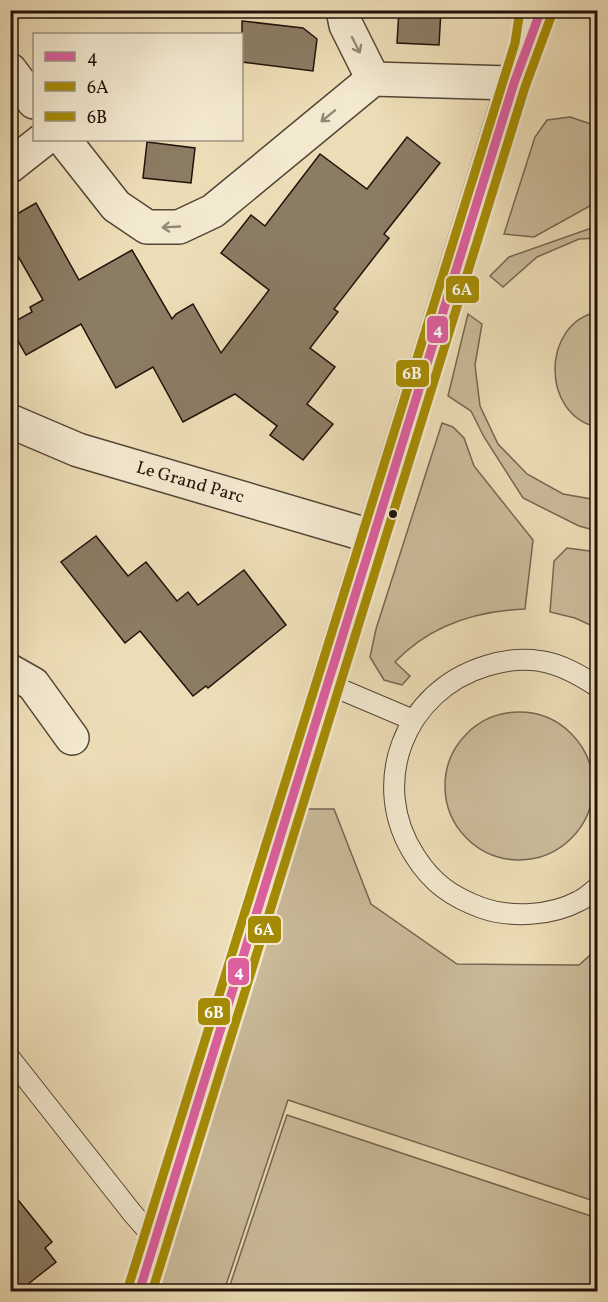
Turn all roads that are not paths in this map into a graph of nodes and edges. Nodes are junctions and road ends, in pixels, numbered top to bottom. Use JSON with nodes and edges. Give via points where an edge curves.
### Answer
{"nodes":[{"id":1,"x":343,"y":10,"type":"edge"},
{"id":2,"x":532,"y":10,"type":"edge"},
{"id":3,"x":541,"y":10,"type":"edge"},
{"id":4,"x":527,"y":46,"type":"junction"},
{"id":5,"x":10,"y":70,"type":"edge"},
{"id":6,"x":373,"y":79,"type":"junction"},
{"id":7,"x":514,"y":83,"type":"junction"},
{"id":8,"x":33,"y":101,"type":"edge"},
{"id":9,"x":42,"y":141,"type":"edge"},
{"id":10,"x":65,"y":141,"type":"edge"},
{"id":11,"x":10,"y":166,"type":"edge"},
{"id":12,"x":10,"y":421,"type":"edge"},
{"id":13,"x":374,"y":537,"type":"junction"},
{"id":14,"x":10,"y":671,"type":"edge"},
{"id":15,"x":328,"y":684,"type":"junction"},
{"id":16,"x":597,"y":687,"type":"edge"},
{"id":17,"x":413,"y":720,"type":"junction"},
{"id":18,"x":72,"y":738,"type":"dead end"},
{"id":19,"x":597,"y":887,"type":"edge"},
{"id":20,"x":10,"y":1058,"type":"edge"},
{"id":21,"x":156,"y":1240,"type":"junction"},
{"id":22,"x":139,"y":1292,"type":"edge"}],
"edges":[{"from":1,"to":6,"type":"street","one_way":true,"via":[[346,25]]},
{"from":2,"to":4,"type":"street"},
{"from":3,"to":4,"type":"street"},
{"from":4,"to":7,"type":"street"},
{"from":5,"to":8,"type":"street"},
{"from":6,"to":7,"type":"street"},
{"from":6,"to":10,"type":"street","one_way":true,"via":[[213,211],[179,227],[147,227],[116,206]]},
{"from":7,"to":13,"type":"street"},
{"from":9,"to":11,"type":"street"},
{"from":12,"to":13,"type":"street","name":"Le Grand Parc","via":[[78,450]]},
{"from":13,"to":15,"type":"street"},
{"from":14,"to":18,"type":"street","via":[[33,684]]},
{"from":15,"to":17,"type":"lane"},
{"from":15,"to":21,"type":"street"},
{"from":16,"to":17,"type":"lane","via":[[577,673],[539,661],[503,661],[467,672],[436,692]]},
{"from":17,"to":19,"type":"lane","via":[[396,758],[393,799],[404,840],[427,874],[459,900],[498,914],[540,914],[579,901]]},
{"from":20,"to":21,"type":"lane"},
{"from":21,"to":22,"type":"street"}]}
